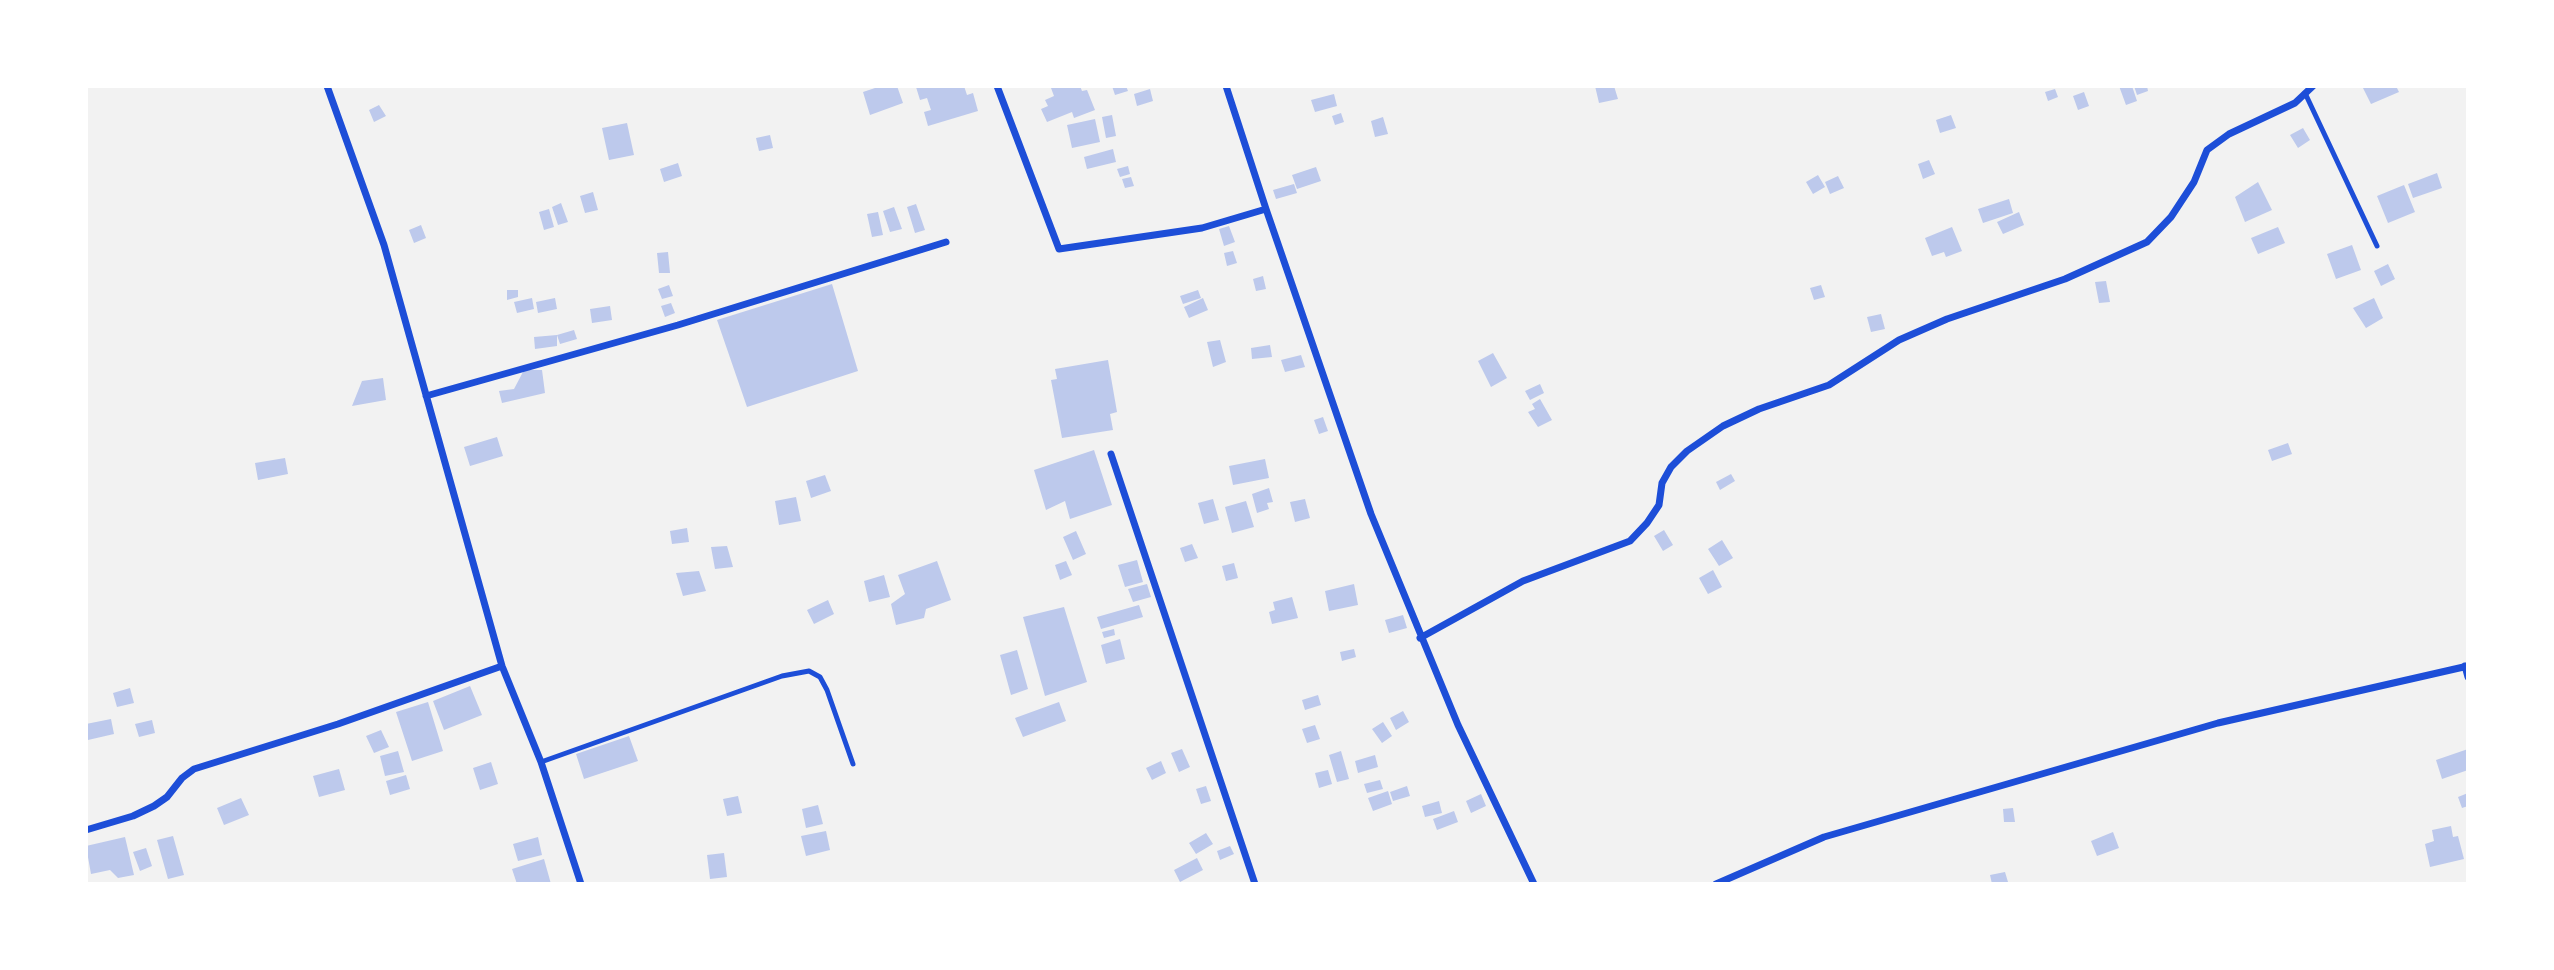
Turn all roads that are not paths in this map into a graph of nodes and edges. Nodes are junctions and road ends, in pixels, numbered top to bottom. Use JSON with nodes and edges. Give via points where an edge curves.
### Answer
{"nodes":[{"id":1,"x":327,"y":86,"type":"edge"},
{"id":2,"x":997,"y":86,"type":"edge"},
{"id":3,"x":1226,"y":86,"type":"edge"},
{"id":4,"x":2313,"y":86,"type":"edge"},
{"id":5,"x":2305,"y":93,"type":"junction"},
{"id":6,"x":1266,"y":209,"type":"junction"},
{"id":7,"x":946,"y":242,"type":"dead end"},
{"id":8,"x":2377,"y":246,"type":"dead end"},
{"id":9,"x":426,"y":396,"type":"junction"},
{"id":10,"x":1111,"y":454,"type":"dead end"},
{"id":11,"x":1420,"y":638,"type":"junction"},
{"id":12,"x":502,"y":666,"type":"junction"},
{"id":13,"x":2467,"y":666,"type":"edge"},
{"id":14,"x":2468,"y":677,"type":"edge"},
{"id":15,"x":541,"y":762,"type":"junction"},
{"id":16,"x":853,"y":764,"type":"dead end"},
{"id":17,"x":86,"y":830,"type":"edge"},
{"id":18,"x":581,"y":884,"type":"edge"},
{"id":19,"x":1255,"y":884,"type":"edge"},
{"id":20,"x":1534,"y":884,"type":"edge"},
{"id":21,"x":1716,"y":884,"type":"edge"}],
"edges":[{"from":1,"to":9,"type":"street","via":[[384,245]]},
{"from":2,"to":6,"type":"street","via":[[1059,249],[1202,228]]},
{"from":3,"to":6,"type":"street"},
{"from":4,"to":5,"type":"street"},
{"from":5,"to":8,"type":"lane"},
{"from":5,"to":11,"type":"street","via":[[2295,103],[2229,134],[2207,150],[2194,182],[2147,242],[2065,279],[1947,319],[1899,340],[1829,385],[1723,426],[1671,467],[1662,483],[1659,505],[1630,541],[1523,581]]},
{"from":6,"to":11,"type":"street","via":[[1371,514]]},
{"from":7,"to":9,"type":"street"},
{"from":9,"to":12,"type":"street"},
{"from":10,"to":19,"type":"street"},
{"from":11,"to":20,"type":"street"},
{"from":12,"to":15,"type":"street"},
{"from":12,"to":17,"type":"street","via":[[194,769],[154,806]]},
{"from":13,"to":14,"type":"street"},
{"from":13,"to":21,"type":"street","via":[[2218,723],[1837,833]]},
{"from":15,"to":16,"type":"lane","via":[[809,670],[827,690]]},
{"from":15,"to":18,"type":"street"}]}
